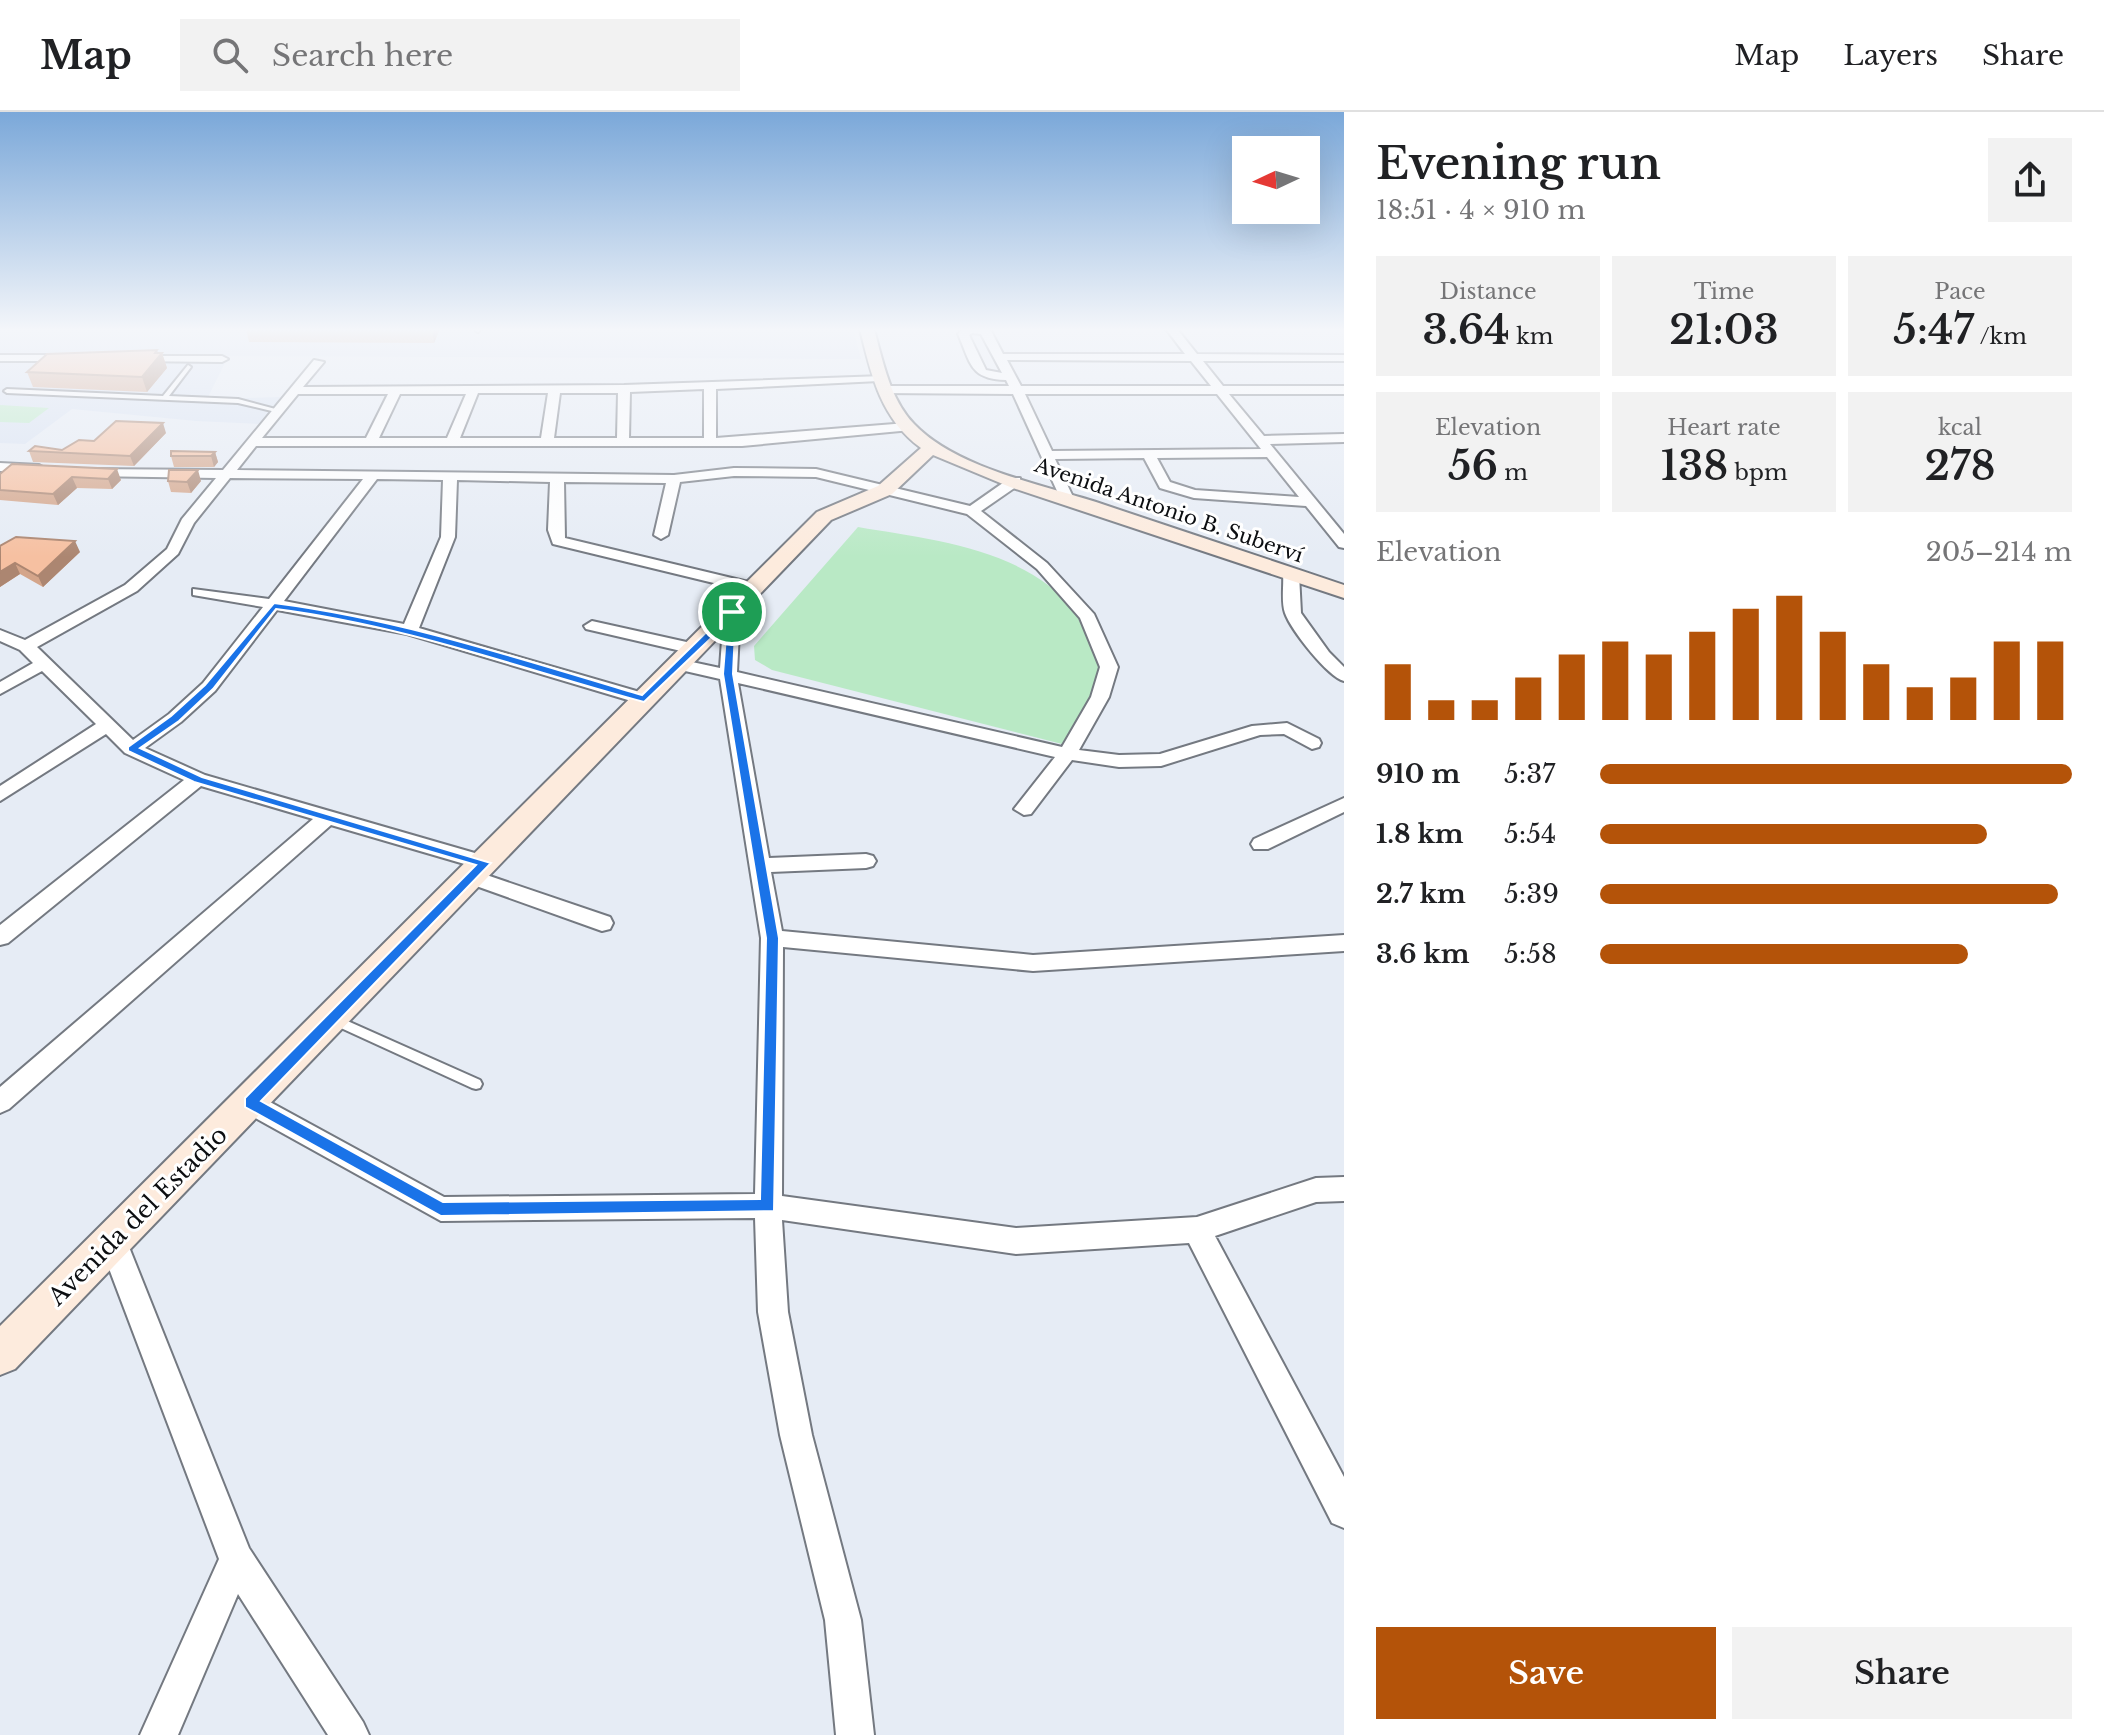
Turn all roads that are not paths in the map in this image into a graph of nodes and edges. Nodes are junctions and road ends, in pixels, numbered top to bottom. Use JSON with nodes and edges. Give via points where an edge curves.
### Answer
{"nodes":[{"id":1,"x":254,"y":405,"type":"edge"},
{"id":2,"x":286,"y":405,"type":"edge"},
{"id":3,"x":389,"y":405,"type":"edge"},
{"id":4,"x":467,"y":405,"type":"edge"},
{"id":5,"x":553,"y":405,"type":"edge"},
{"id":6,"x":624,"y":405,"type":"edge"},
{"id":7,"x":710,"y":405,"type":"edge"},
{"id":8,"x":894,"y":405,"type":"edge"},
{"id":9,"x":1024,"y":405,"type":"edge"},
{"id":10,"x":1233,"y":405,"type":"edge"},
{"id":11,"x":280,"y":411,"type":"junction"},
{"id":12,"x":907,"y":427,"type":"junction"},
{"id":13,"x":1344,"y":438,"type":"edge"},
{"id":14,"x":452,"y":441,"type":"junction"},
{"id":15,"x":254,"y":442,"type":"junction"},
{"id":16,"x":371,"y":442,"type":"junction"},
{"id":17,"x":547,"y":442,"type":"junction"},
{"id":18,"x":623,"y":442,"type":"junction"},
{"id":19,"x":710,"y":442,"type":"junction"},
{"id":20,"x":1264,"y":446,"type":"junction"},
{"id":21,"x":931,"y":448,"type":"junction"},
{"id":22,"x":1147,"y":452,"type":"junction"},
{"id":23,"x":1047,"y":455,"type":"junction"},
{"id":24,"x":0,"y":467,"type":"edge"},
{"id":25,"x":47,"y":470,"type":"edge"},
{"id":26,"x":78,"y":472,"type":"edge"},
{"id":27,"x":230,"y":473,"type":"junction"},
{"id":28,"x":372,"y":477,"type":"junction"},
{"id":29,"x":450,"y":477,"type":"junction"},
{"id":30,"x":557,"y":478,"type":"junction"},
{"id":31,"x":674,"y":479,"type":"junction"},
{"id":32,"x":1015,"y":481,"type":"junction"},
{"id":33,"x":885,"y":490,"type":"junction"},
{"id":34,"x":1067,"y":499,"type":"junction"},
{"id":35,"x":1307,"y":502,"type":"junction"},
{"id":36,"x":972,"y":511,"type":"junction"},
{"id":37,"x":661,"y":535,"type":"dead end"},
{"id":38,"x":1344,"y":544,"type":"edge"},
{"id":39,"x":1291,"y":574,"type":"junction"},
{"id":40,"x":755,"y":588,"type":"junction"},
{"id":41,"x":199,"y":592,"type":"dead end"},
{"id":42,"x":1344,"y":592,"type":"edge"},
{"id":43,"x":274,"y":606,"type":"junction"},
{"id":44,"x":732,"y":612,"type":"junction"},
{"id":45,"x":592,"y":626,"type":"dead end"},
{"id":46,"x":410,"y":630,"type":"junction"},
{"id":47,"x":0,"y":635,"type":"edge"},
{"id":48,"x":26,"y":646,"type":"junction"},
{"id":49,"x":686,"y":656,"type":"junction"},
{"id":50,"x":43,"y":664,"type":"junction"},
{"id":51,"x":728,"y":674,"type":"junction"},
{"id":52,"x":1344,"y":676,"type":"edge"},
{"id":53,"x":0,"y":689,"type":"edge"},
{"id":54,"x":644,"y":699,"type":"junction"},
{"id":55,"x":106,"y":725,"type":"junction"},
{"id":56,"x":1312,"y":743,"type":"dead end"},
{"id":57,"x":132,"y":749,"type":"junction"},
{"id":58,"x":1067,"y":754,"type":"junction"},
{"id":59,"x":198,"y":779,"type":"junction"},
{"id":60,"x":0,"y":795,"type":"edge"},
{"id":61,"x":1344,"y":804,"type":"edge"},
{"id":62,"x":1024,"y":809,"type":"dead end"},
{"id":63,"x":328,"y":817,"type":"junction"},
{"id":64,"x":1261,"y":844,"type":"dead end"},
{"id":65,"x":866,"y":861,"type":"dead end"},
{"id":66,"x":760,"y":865,"type":"junction"},
{"id":67,"x":478,"y":870,"type":"junction"},
{"id":68,"x":602,"y":923,"type":"dead end"},
{"id":69,"x":0,"y":937,"type":"edge"},
{"id":70,"x":772,"y":938,"type":"junction"},
{"id":71,"x":1344,"y":943,"type":"edge"},
{"id":72,"x":333,"y":1019,"type":"junction"},
{"id":73,"x":476,"y":1084,"type":"dead end"},
{"id":74,"x":0,"y":1102,"type":"edge"},
{"id":75,"x":250,"y":1103,"type":"junction"},
{"id":76,"x":1344,"y":1189,"type":"edge"},
{"id":77,"x":768,"y":1206,"type":"junction"},
{"id":78,"x":1197,"y":1230,"type":"junction"},
{"id":79,"x":113,"y":1242,"type":"junction"},
{"id":80,"x":0,"y":1355,"type":"edge"},
{"id":81,"x":1344,"y":1511,"type":"edge"},
{"id":82,"x":236,"y":1559,"type":"junction"},
{"id":83,"x":159,"y":1735,"type":"edge"},
{"id":84,"x":350,"y":1735,"type":"edge"},
{"id":85,"x":855,"y":1735,"type":"edge"}],
"edges":[{"from":1,"to":11,"type":"lane"},
{"from":2,"to":11,"type":"street"},
{"from":3,"to":16,"type":"street"},
{"from":4,"to":14,"type":"street"},
{"from":5,"to":17,"type":"street"},
{"from":6,"to":18,"type":"street"},
{"from":7,"to":19,"type":"street"},
{"from":8,"to":12,"type":"street","name":"Avenida Antonio B. Suberví"},
{"from":9,"to":23,"type":"street"},
{"from":10,"to":20,"type":"street"},
{"from":11,"to":15,"type":"street"},
{"from":12,"to":19,"type":"street"},
{"from":12,"to":21,"type":"street","name":"Avenida Antonio B. Suberví"},
{"from":13,"to":20,"type":"street"},
{"from":14,"to":16,"type":"street"},
{"from":14,"to":17,"type":"street"},
{"from":15,"to":16,"type":"street"},
{"from":15,"to":27,"type":"street"},
{"from":17,"to":18,"type":"street"},
{"from":18,"to":19,"type":"street"},
{"from":20,"to":22,"type":"street"},
{"from":20,"to":35,"type":"street"},
{"from":21,"to":32,"type":"street","name":"Avenida Antonio B. Suberví"},
{"from":21,"to":33,"type":"street","name":"Avenida del Estadio"},
{"from":22,"to":23,"type":"street"},
{"from":22,"to":35,"type":"street","via":[[1165,485],[1194,494]]},
{"from":23,"to":34,"type":"street"},
{"from":24,"to":25,"type":"street"},
{"from":26,"to":27,"type":"street"},
{"from":27,"to":28,"type":"street"},
{"from":27,"to":48,"type":"street","via":[[187,522],[173,551],[131,588]]},
{"from":28,"to":29,"type":"street"},
{"from":28,"to":43,"type":"street"},
{"from":29,"to":30,"type":"street"},
{"from":29,"to":46,"type":"street","via":[[448,537]]},
{"from":30,"to":31,"type":"street"},
{"from":30,"to":40,"type":"street","via":[[558,541]]},
{"from":31,"to":33,"type":"street","via":[[734,472],[816,473]]},
{"from":31,"to":37,"type":"street"},
{"from":32,"to":34,"type":"street","name":"Avenida Antonio B. Suberví"},
{"from":32,"to":36,"type":"street"},
{"from":33,"to":36,"type":"street"},
{"from":33,"to":40,"type":"street","name":"Avenida del Estadio","via":[[824,516]]},
{"from":34,"to":39,"type":"street","name":"Avenida Antonio B. Suberví"},
{"from":35,"to":38,"type":"street"},
{"from":36,"to":58,"type":"street","via":[[1042,566],[1088,617],[1100,641],[1109,667],[1100,697]]},
{"from":39,"to":42,"type":"street","name":"Avenida Antonio B. Suberví"},
{"from":39,"to":52,"type":"street","via":[[1293,613]]},
{"from":40,"to":44,"type":"street","name":"Avenida del Estadio"},
{"from":41,"to":43,"type":"street"},
{"from":43,"to":46,"type":"street"},
{"from":43,"to":57,"type":"street","via":[[209,687]]},
{"from":44,"to":49,"type":"street","name":"Avenida del Estadio"},
{"from":44,"to":51,"type":"street"},
{"from":45,"to":49,"type":"street"},
{"from":46,"to":54,"type":"street"},
{"from":47,"to":48,"type":"street"},
{"from":48,"to":50,"type":"street"},
{"from":49,"to":51,"type":"street"},
{"from":49,"to":54,"type":"street","name":"Avenida del Estadio"},
{"from":50,"to":53,"type":"street"},
{"from":50,"to":55,"type":"street"},
{"from":51,"to":58,"type":"street"},
{"from":51,"to":66,"type":"street"},
{"from":54,"to":67,"type":"street","name":"Avenida del Estadio"},
{"from":55,"to":57,"type":"street"},
{"from":55,"to":60,"type":"street"},
{"from":56,"to":58,"type":"street","via":[[1287,728],[1258,730],[1161,760]]},
{"from":57,"to":59,"type":"street"},
{"from":58,"to":62,"type":"street"},
{"from":59,"to":63,"type":"street"},
{"from":59,"to":69,"type":"street"},
{"from":61,"to":64,"type":"street"},
{"from":63,"to":67,"type":"street"},
{"from":63,"to":74,"type":"street"},
{"from":65,"to":66,"type":"street"},
{"from":66,"to":70,"type":"street"},
{"from":67,"to":68,"type":"street"},
{"from":67,"to":72,"type":"street","name":"Avenida del Estadio"},
{"from":70,"to":71,"type":"street","via":[[1033,963]]},
{"from":70,"to":77,"type":"street"},
{"from":72,"to":73,"type":"lane"},
{"from":72,"to":75,"type":"street","name":"Avenida del Estadio"},
{"from":75,"to":77,"type":"street","via":[[441,1209]]},
{"from":75,"to":79,"type":"street","name":"Avenida del Estadio"},
{"from":76,"to":78,"type":"street","via":[[1316,1190]]},
{"from":77,"to":78,"type":"street","via":[[1016,1241]]},
{"from":77,"to":85,"type":"street","via":[[773,1312],[796,1435],[843,1620]]},
{"from":78,"to":81,"type":"street"},
{"from":79,"to":80,"type":"street","name":"Avenida del Estadio"},
{"from":79,"to":82,"type":"street"},
{"from":82,"to":83,"type":"street"},
{"from":82,"to":84,"type":"street"}]}
